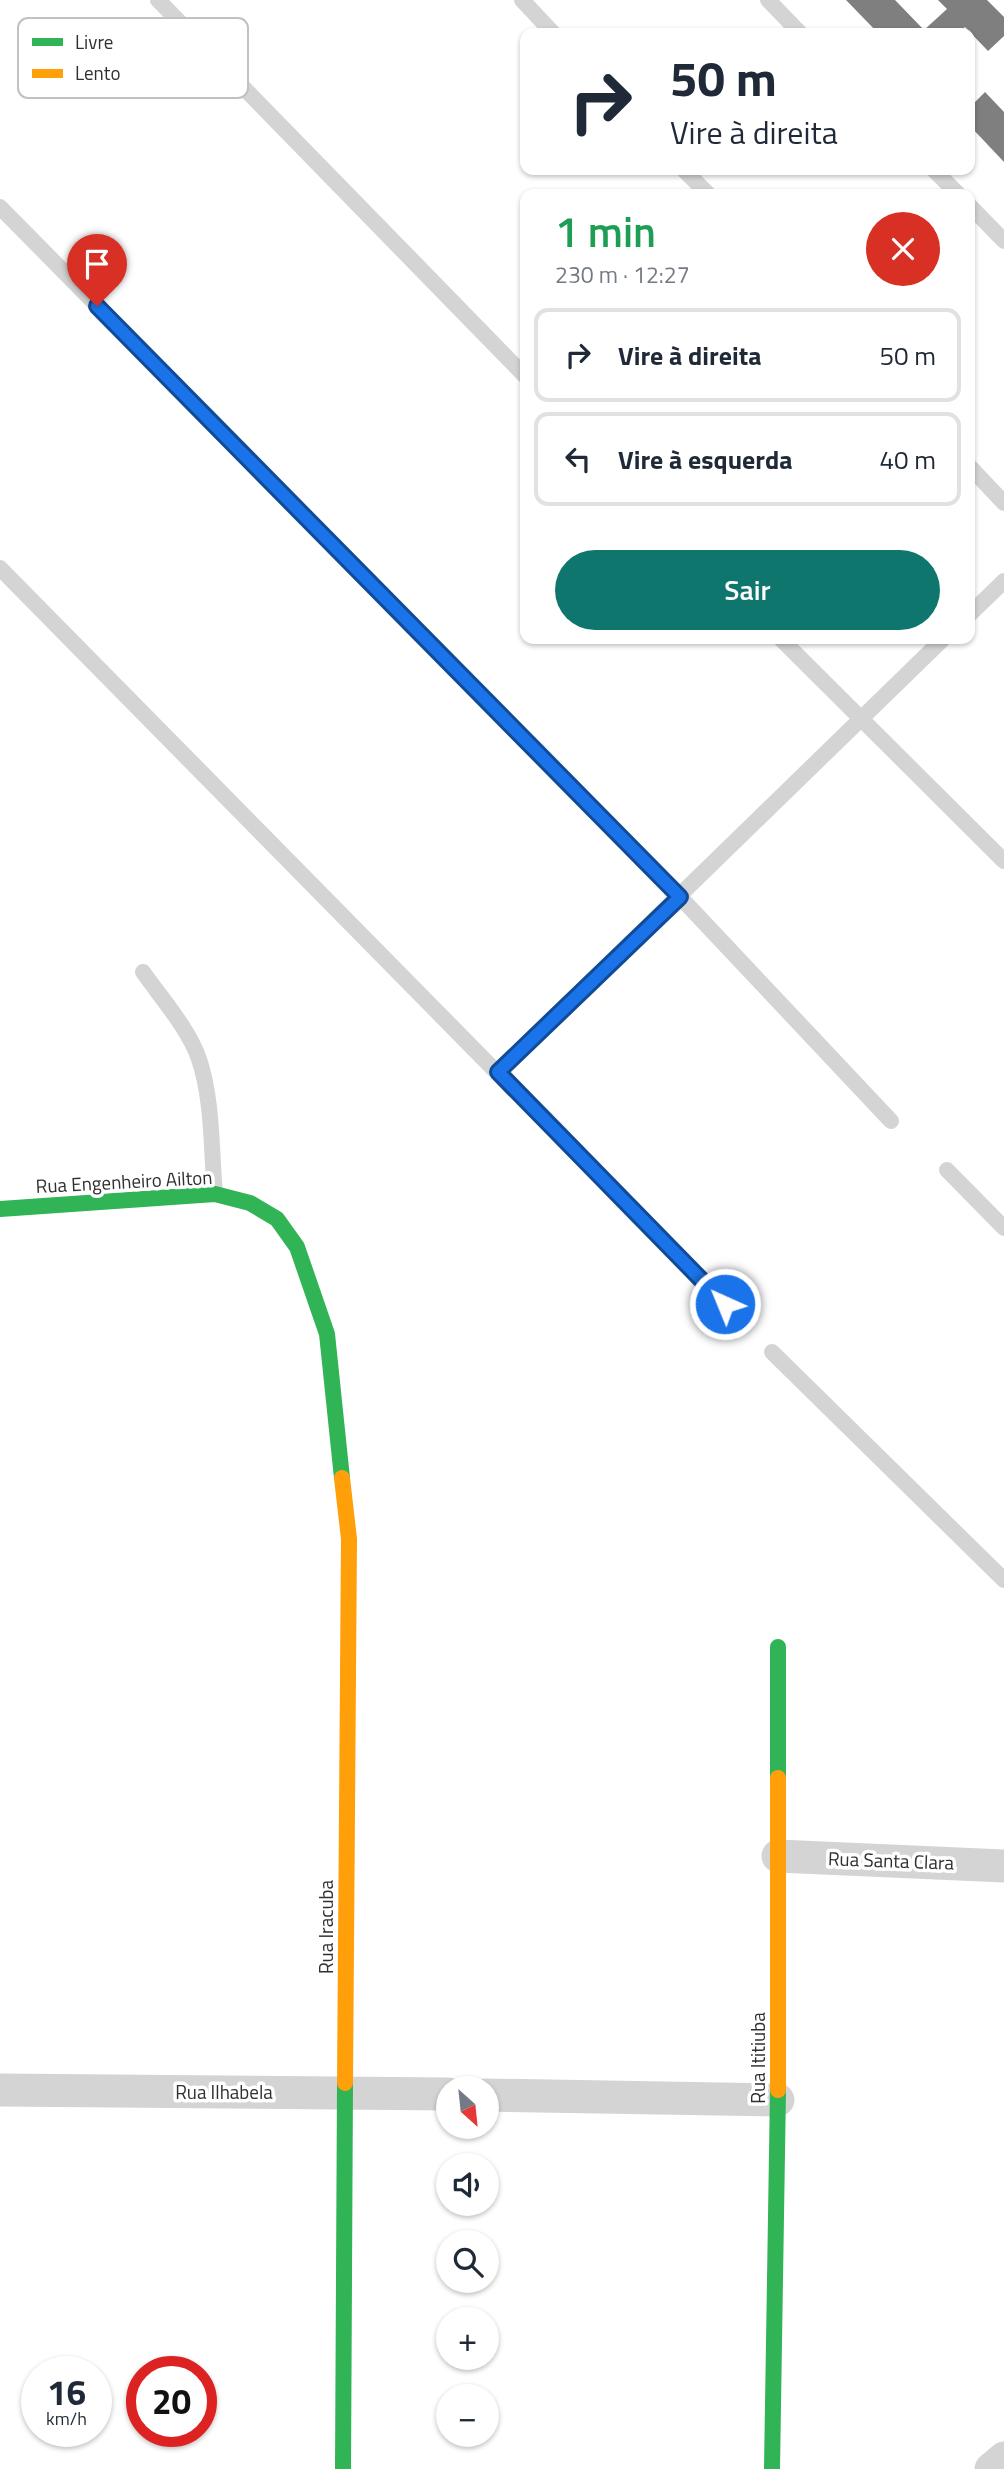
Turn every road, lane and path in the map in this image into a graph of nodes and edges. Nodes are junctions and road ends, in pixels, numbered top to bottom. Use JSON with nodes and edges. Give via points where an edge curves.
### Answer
{"nodes":[{"id":1,"x":158,"y":0,"type":"edge"},
{"id":2,"x":522,"y":0,"type":"edge"},
{"id":3,"x":768,"y":0,"type":"edge"},
{"id":4,"x":176,"y":18,"type":"edge"},
{"id":5,"x":549,"y":28,"type":"edge"},
{"id":6,"x":795,"y":28,"type":"edge"},
{"id":7,"x":248,"y":92,"type":"edge"},
{"id":8,"x":689,"y":175,"type":"edge"},
{"id":9,"x":939,"y":175,"type":"edge"},
{"id":10,"x":703,"y":189,"type":"edge"},
{"id":11,"x":953,"y":189,"type":"edge"},
{"id":12,"x":0,"y":207,"type":"edge"},
{"id":13,"x":975,"y":211,"type":"edge"},
{"id":14,"x":1004,"y":241,"type":"edge"},
{"id":15,"x":520,"y":371,"type":"edge"},
{"id":16,"x":975,"y":472,"type":"edge"},
{"id":17,"x":1004,"y":503,"type":"edge"},
{"id":18,"x":0,"y":568,"type":"edge"},
{"id":19,"x":1004,"y":581,"type":"edge"},
{"id":20,"x":975,"y":609,"type":"edge"},
{"id":21,"x":786,"y":644,"type":"edge"},
{"id":22,"x":938,"y":644,"type":"edge"},
{"id":23,"x":859,"y":719,"type":"junction"},
{"id":24,"x":1004,"y":861,"type":"edge"},
{"id":25,"x":680,"y":897,"type":"junction"},
{"id":26,"x":144,"y":972,"type":"dead end"},
{"id":27,"x":498,"y":1072,"type":"junction"},
{"id":28,"x":891,"y":1121,"type":"dead end"},
{"id":29,"x":947,"y":1170,"type":"dead end"},
{"id":30,"x":215,"y":1194,"type":"junction"},
{"id":31,"x":0,"y":1209,"type":"edge"},
{"id":32,"x":1004,"y":1228,"type":"edge"},
{"id":33,"x":725,"y":1304,"type":"dead end"},
{"id":34,"x":772,"y":1352,"type":"dead end"},
{"id":35,"x":334,"y":1386,"type":"joint"},
{"id":36,"x":1004,"y":1580,"type":"edge"},
{"id":37,"x":778,"y":1647,"type":"dead end"},
{"id":38,"x":778,"y":1856,"type":"junction"},
{"id":39,"x":1004,"y":1866,"type":"edge"},
{"id":40,"x":0,"y":2090,"type":"edge"},
{"id":41,"x":345,"y":2092,"type":"junction"},
{"id":42,"x":436,"y":2094,"type":"edge"},
{"id":43,"x":499,"y":2095,"type":"edge"},
{"id":44,"x":778,"y":2100,"type":"junction"},
{"id":45,"x":1004,"y":2458,"type":"edge"},
{"id":46,"x":343,"y":2469,"type":"edge"},
{"id":47,"x":772,"y":2469,"type":"edge"},
{"id":48,"x":991,"y":2469,"type":"edge"}],
"edges":[{"from":1,"to":4,"type":"lane"},
{"from":2,"to":5,"type":"lane"},
{"from":3,"to":6,"type":"lane"},
{"from":7,"to":15,"type":"lane"},
{"from":8,"to":10,"type":"lane"},
{"from":9,"to":11,"type":"lane"},
{"from":12,"to":25,"type":"lane"},
{"from":13,"to":14,"type":"lane"},
{"from":16,"to":17,"type":"lane"},
{"from":18,"to":27,"type":"lane"},
{"from":19,"to":20,"type":"lane"},
{"from":21,"to":23,"type":"lane"},
{"from":22,"to":23,"type":"lane"},
{"from":23,"to":24,"type":"lane"},
{"from":23,"to":25,"type":"lane"},
{"from":25,"to":27,"type":"lane"},
{"from":25,"to":28,"type":"lane"},
{"from":26,"to":30,"type":"lane","via":[[198,1058],[207,1096]]},
{"from":27,"to":33,"type":"lane"},
{"from":29,"to":32,"type":"lane"},
{"from":30,"to":31,"type":"street","name":"Rua Engenheiro Ailton"},
{"from":30,"to":35,"type":"street","name":"Rua Engenheiro Ailton","via":[[250,1203],[277,1219],[297,1247],[327,1334]]},
{"from":34,"to":36,"type":"lane"},
{"from":35,"to":41,"type":"street","name":"Rua Iracuba","via":[[349,1539]]},
{"from":37,"to":38,"type":"street","name":"Rua Ititiuba"},
{"from":38,"to":39,"type":"street","name":"Rua Santa Clara"},
{"from":38,"to":44,"type":"street","name":"Rua Ititiuba"},
{"from":40,"to":41,"type":"street","name":"Rua Ilhabela"},
{"from":41,"to":42,"type":"street","name":"Rua Ilhabela"},
{"from":41,"to":46,"type":"street","name":"Rua Iracuba"},
{"from":43,"to":44,"type":"street"},
{"from":44,"to":47,"type":"street","name":"Rua Ititiuba"},
{"from":45,"to":48,"type":"street"}]}
